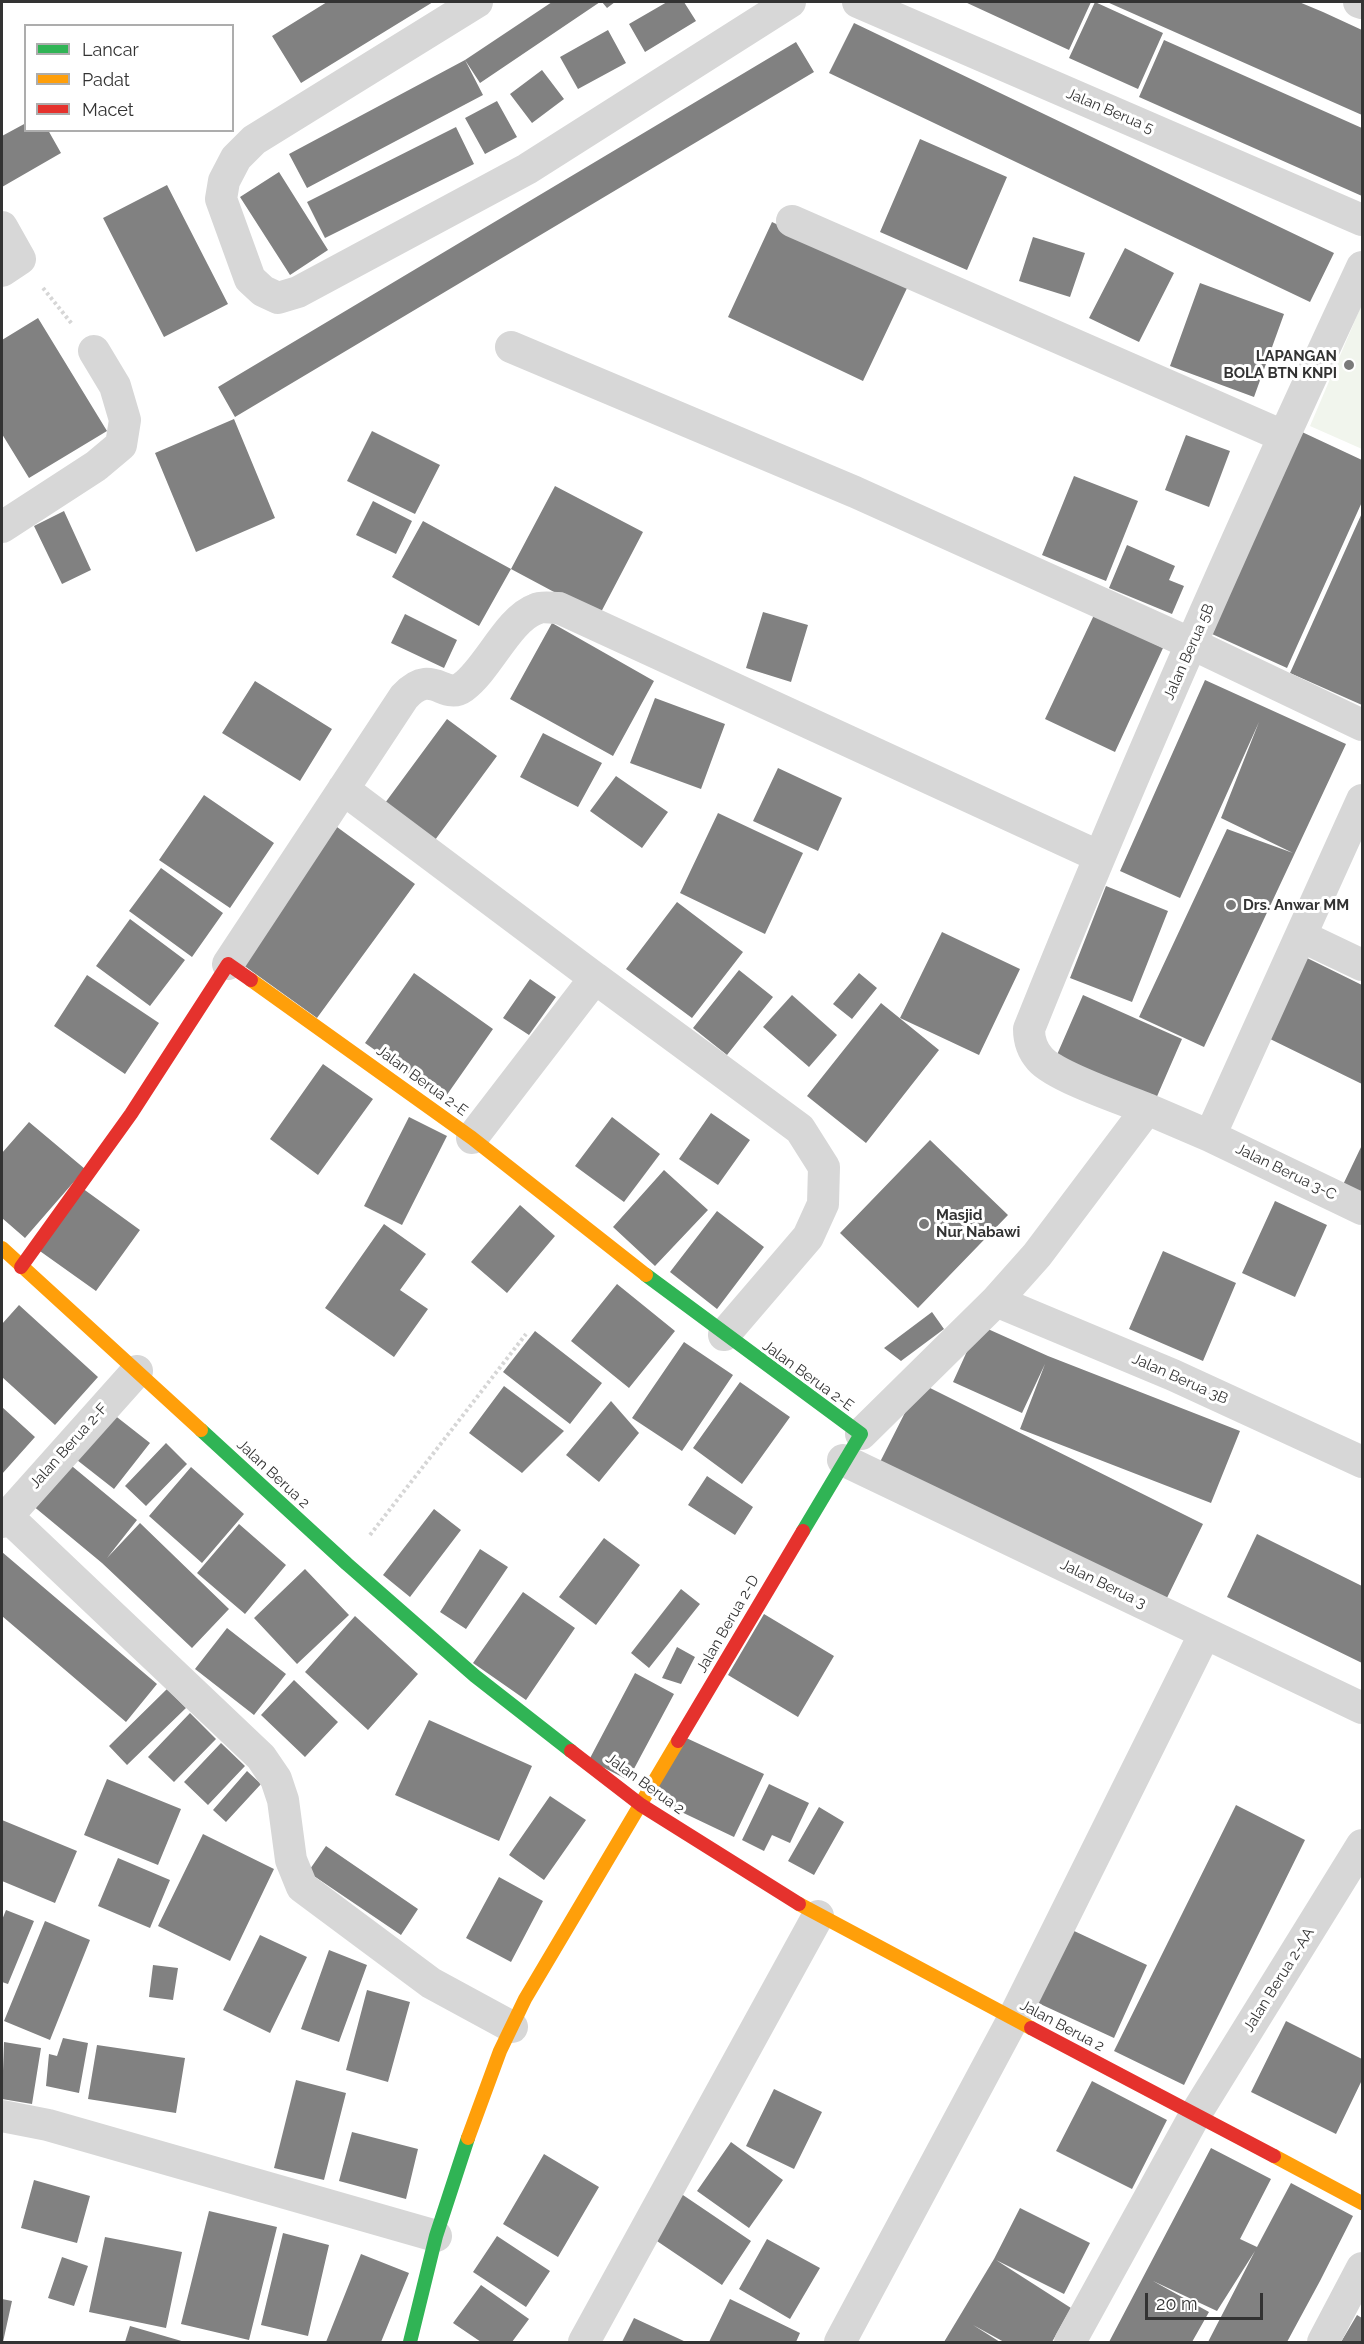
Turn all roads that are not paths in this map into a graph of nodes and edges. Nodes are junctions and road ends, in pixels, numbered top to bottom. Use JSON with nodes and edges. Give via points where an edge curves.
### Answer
{"nodes":[{"id":1,"x":477,"y":2,"type":"edge"},
{"id":2,"x":790,"y":2,"type":"edge"},
{"id":3,"x":858,"y":2,"type":"edge"},
{"id":4,"x":1362,"y":219,"type":"edge"},
{"id":5,"x":792,"y":221,"type":"dead end"},
{"id":6,"x":2,"y":227,"type":"edge"},
{"id":7,"x":11,"y":265,"type":"edge"},
{"id":8,"x":1362,"y":267,"type":"edge"},
{"id":9,"x":511,"y":347,"type":"dead end"},
{"id":10,"x":94,"y":351,"type":"road end"},
{"id":11,"x":1283,"y":436,"type":"junction"},
{"id":12,"x":2,"y":527,"type":"edge"},
{"id":13,"x":1192,"y":644,"type":"junction"},
{"id":14,"x":1362,"y":725,"type":"edge"},
{"id":15,"x":343,"y":789,"type":"junction"},
{"id":16,"x":1362,"y":800,"type":"edge"},
{"id":17,"x":1098,"y":856,"type":"junction"},
{"id":18,"x":1301,"y":936,"type":"junction"},
{"id":19,"x":228,"y":964,"type":"junction"},
{"id":20,"x":1362,"y":965,"type":"edge"},
{"id":21,"x":595,"y":978,"type":"junction"},
{"id":22,"x":1029,"y":1041,"type":"joint"},
{"id":23,"x":1147,"y":1109,"type":"junction"},
{"id":24,"x":1210,"y":1136,"type":"junction"},
{"id":25,"x":472,"y":1138,"type":"junction"},
{"id":26,"x":1362,"y":1209,"type":"edge"},
{"id":27,"x":7,"y":1256,"type":"edge"},
{"id":28,"x":996,"y":1301,"type":"junction"},
{"id":29,"x":724,"y":1335,"type":"junction"},
{"id":30,"x":137,"y":1371,"type":"junction"},
{"id":31,"x":861,"y":1434,"type":"junction"},
{"id":32,"x":843,"y":1460,"type":"junction"},
{"id":33,"x":1362,"y":1462,"type":"edge"},
{"id":34,"x":4,"y":1519,"type":"edge"},
{"id":35,"x":1205,"y":1633,"type":"junction"},
{"id":36,"x":1362,"y":1708,"type":"edge"},
{"id":37,"x":641,"y":1805,"type":"junction"},
{"id":38,"x":1362,"y":1845,"type":"edge"},
{"id":39,"x":818,"y":1916,"type":"junction"},
{"id":40,"x":1013,"y":2019,"type":"junction"},
{"id":41,"x":512,"y":2027,"type":"junction"},
{"id":42,"x":1195,"y":2115,"type":"junction"},
{"id":43,"x":2,"y":2116,"type":"edge"},
{"id":44,"x":1362,"y":2204,"type":"edge"},
{"id":45,"x":436,"y":2236,"type":"junction"},
{"id":46,"x":1362,"y":2268,"type":"edge"},
{"id":47,"x":410,"y":2343,"type":"edge"},
{"id":48,"x":584,"y":2343,"type":"edge"},
{"id":49,"x":840,"y":2343,"type":"edge"},
{"id":50,"x":1070,"y":2343,"type":"edge"},
{"id":51,"x":1323,"y":2343,"type":"edge"}],
"edges":[{"from":1,"to":2,"type":"street","via":[[254,140],[236,158],[224,181],[221,199],[250,279],[263,291],[278,298],[298,292],[527,169]]},
{"from":3,"to":4,"type":"street","name":"Jalan Berua 5"},
{"from":5,"to":11,"type":"street"},
{"from":6,"to":7,"type":"street"},
{"from":8,"to":11,"type":"street","name":"Jalan Berua 5B"},
{"from":9,"to":13,"type":"street","via":[[855,492]]},
{"from":10,"to":12,"type":"street","via":[[114,386],[125,420],[121,445],[96,466]]},
{"from":11,"to":13,"type":"street","name":"Jalan Berua 5B"},
{"from":13,"to":14,"type":"street"},
{"from":13,"to":17,"type":"street","name":"Jalan Berua 5B"},
{"from":15,"to":17,"type":"street","via":[[414,687],[424,683],[461,689],[521,618],[537,608],[559,608]]},
{"from":15,"to":19,"type":"street"},
{"from":15,"to":21,"type":"street"},
{"from":16,"to":18,"type":"street"},
{"from":17,"to":22,"type":"street","name":"Jalan Berua 5B","via":[[1029,1029]]},
{"from":18,"to":20,"type":"street"},
{"from":18,"to":24,"type":"street"},
{"from":19,"to":25,"type":"street","name":"Jalan Berua 2-E"},
{"from":19,"to":27,"type":"street","via":[[131,1114]]},
{"from":21,"to":25,"type":"street"},
{"from":21,"to":29,"type":"street","via":[[801,1129],[824,1167],[824,1204],[808,1237]]},
{"from":22,"to":23,"type":"street","name":"Jalan Berua 3-C","via":[[1040,1059],[1056,1071]]},
{"from":23,"to":24,"type":"street","name":"Jalan Berua 3-C"},
{"from":23,"to":28,"type":"street","via":[[1037,1255]]},
{"from":24,"to":26,"type":"street","name":"Jalan Berua 3-C"},
{"from":25,"to":29,"type":"street","name":"Jalan Berua 2-E"},
{"from":27,"to":30,"type":"street","name":"Jalan Berua 2"},
{"from":28,"to":31,"type":"street"},
{"from":28,"to":33,"type":"street","name":"Jalan Berua 3B","via":[[1173,1375]]},
{"from":29,"to":31,"type":"street","name":"Jalan Berua 2-E"},
{"from":30,"to":34,"type":"street","name":"Jalan Berua 2-F"},
{"from":30,"to":37,"type":"street","name":"Jalan Berua 2","via":[[475,1676]]},
{"from":31,"to":32,"type":"street"},
{"from":32,"to":35,"type":"street","name":"Jalan Berua 3"},
{"from":32,"to":37,"type":"street","name":"Jalan Berua 2-D"},
{"from":34,"to":41,"type":"street","via":[[261,1757],[276,1779],[283,1800],[291,1860],[302,1887],[431,1983]]},
{"from":35,"to":36,"type":"street","name":"Jalan Berua 3"},
{"from":35,"to":40,"type":"street"},
{"from":37,"to":39,"type":"street","name":"Jalan Berua 2"},
{"from":37,"to":41,"type":"street","name":"Jalan Berua 2-D"},
{"from":38,"to":42,"type":"street","name":"Jalan Berua 2-AA"},
{"from":39,"to":40,"type":"street","name":"Jalan Berua 2"},
{"from":39,"to":48,"type":"street"},
{"from":40,"to":42,"type":"street","name":"Jalan Berua 2"},
{"from":40,"to":49,"type":"street"},
{"from":41,"to":45,"type":"street","name":"Jalan Berua 2-D","via":[[500,2051]]},
{"from":42,"to":44,"type":"street","name":"Jalan Berua 2"},
{"from":42,"to":50,"type":"street","name":"Jalan Berua 2-AA"},
{"from":43,"to":45,"type":"street","via":[[48,2125]]},
{"from":45,"to":47,"type":"street","name":"Jalan Berua 2-D"},
{"from":46,"to":51,"type":"street"}]}
